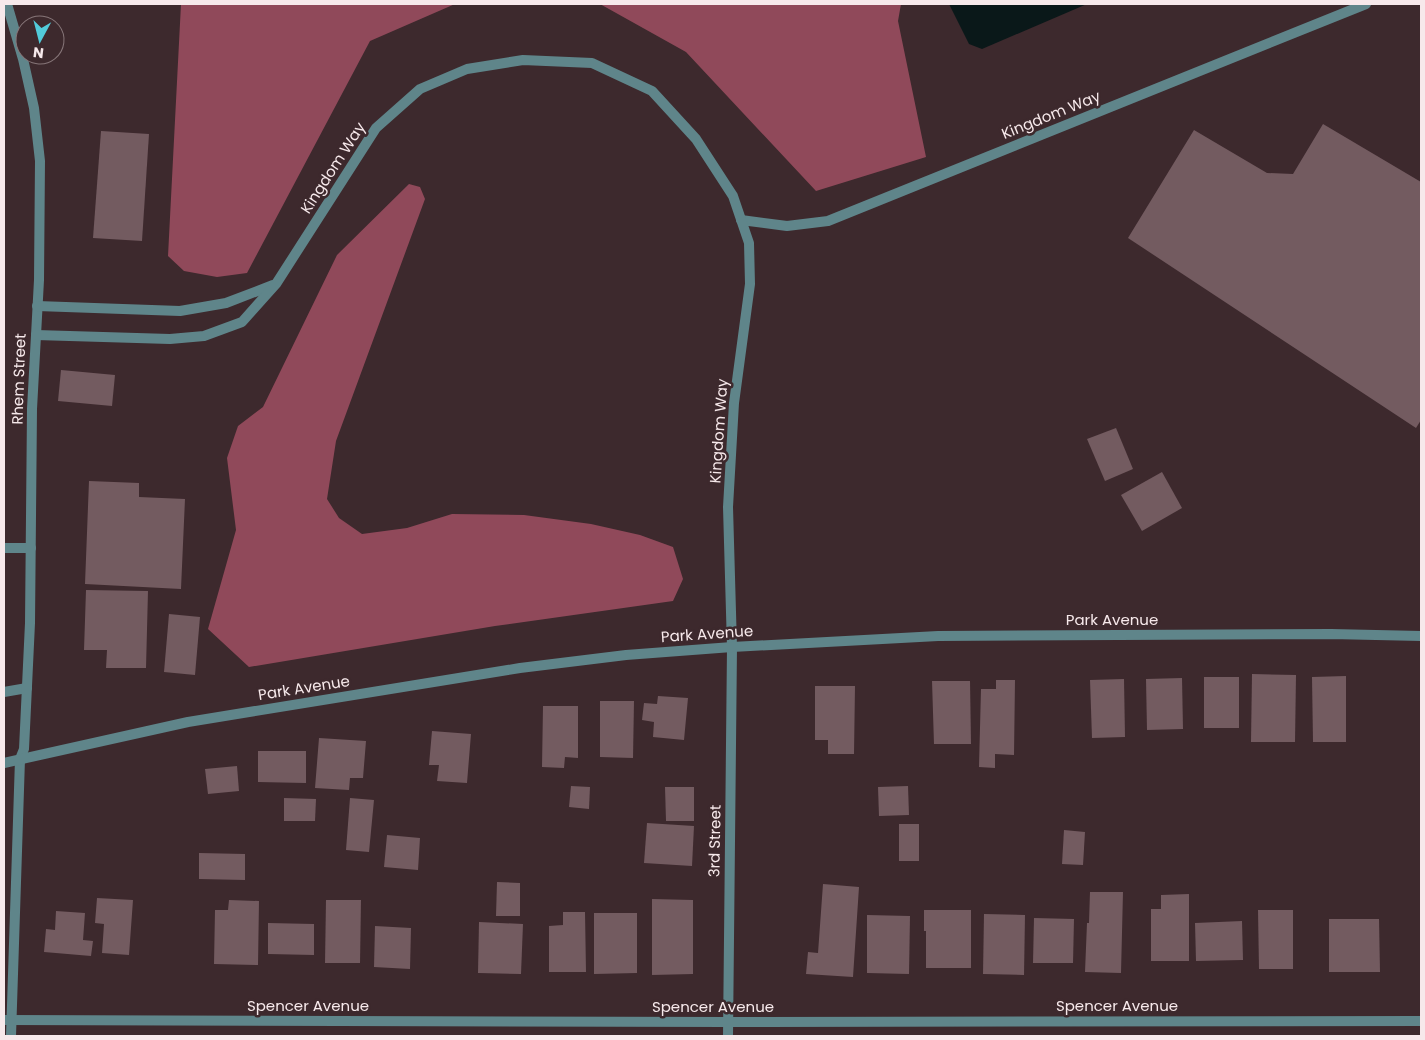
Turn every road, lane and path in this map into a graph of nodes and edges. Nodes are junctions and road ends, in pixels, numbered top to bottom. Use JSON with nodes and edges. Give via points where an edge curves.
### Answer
{"nodes":[{"id":1,"x":7,"y":4,"type":"edge"},
{"id":2,"x":1366,"y":4,"type":"edge"},
{"id":3,"x":741,"y":220,"type":"junction"},
{"id":4,"x":276,"y":284,"type":"junction"},
{"id":5,"x":37,"y":306,"type":"junction"},
{"id":6,"x":36,"y":335,"type":"junction"},
{"id":7,"x":4,"y":548,"type":"edge"},
{"id":8,"x":31,"y":548,"type":"junction"},
{"id":9,"x":1421,"y":636,"type":"edge"},
{"id":10,"x":732,"y":647,"type":"junction"},
{"id":11,"x":27,"y":688,"type":"junction"},
{"id":12,"x":4,"y":692,"type":"edge"},
{"id":13,"x":20,"y":759,"type":"junction"},
{"id":14,"x":4,"y":763,"type":"edge"},
{"id":15,"x":8,"y":1020,"type":"edge"},
{"id":16,"x":1421,"y":1021,"type":"edge"},
{"id":17,"x":728,"y":1022,"type":"junction"},
{"id":18,"x":11,"y":1036,"type":"edge"},
{"id":19,"x":728,"y":1036,"type":"edge"}],
"edges":[{"from":1,"to":5,"type":"street","name":"Rhem Street","via":[[34,108],[40,161]]},
{"from":2,"to":3,"type":"street","name":"Kingdom Way","via":[[828,221],[787,226]]},
{"from":3,"to":4,"type":"street","name":"Kingdom Way","via":[[733,196],[696,139],[652,90],[592,62],[523,60],[467,69],[420,89],[376,128]]},
{"from":3,"to":10,"type":"street","name":"Kingdom Way","via":[[749,243],[750,284],[734,403],[728,507]]},
{"from":4,"to":5,"type":"street","via":[[226,303],[180,311]]},
{"from":4,"to":6,"type":"street","name":"Kingdom Way","via":[[242,322],[204,336],[170,339]]},
{"from":5,"to":6,"type":"street","name":"Rhem Street"},
{"from":6,"to":8,"type":"street","name":"Rhem Street"},
{"from":7,"to":8,"type":"street"},
{"from":8,"to":11,"type":"street","name":"Rhem Street"},
{"from":9,"to":10,"type":"street","name":"Park Avenue","via":[[938,636]]},
{"from":10,"to":13,"type":"street","name":"Park Avenue","via":[[510,669],[188,722]]},
{"from":10,"to":17,"type":"street","name":"3rd Street"},
{"from":11,"to":12,"type":"street"},
{"from":11,"to":13,"type":"street","name":"Rhem Street","via":[[24,749]]},
{"from":13,"to":14,"type":"street","name":"Park Avenue"},
{"from":13,"to":15,"type":"street","name":"Rhem Street"},
{"from":15,"to":17,"type":"street","name":"Spencer Avenue"},
{"from":15,"to":18,"type":"street","name":"Rhem Street"},
{"from":16,"to":17,"type":"street","name":"Spencer Avenue"},
{"from":17,"to":19,"type":"street","name":"3rd Street"}]}
